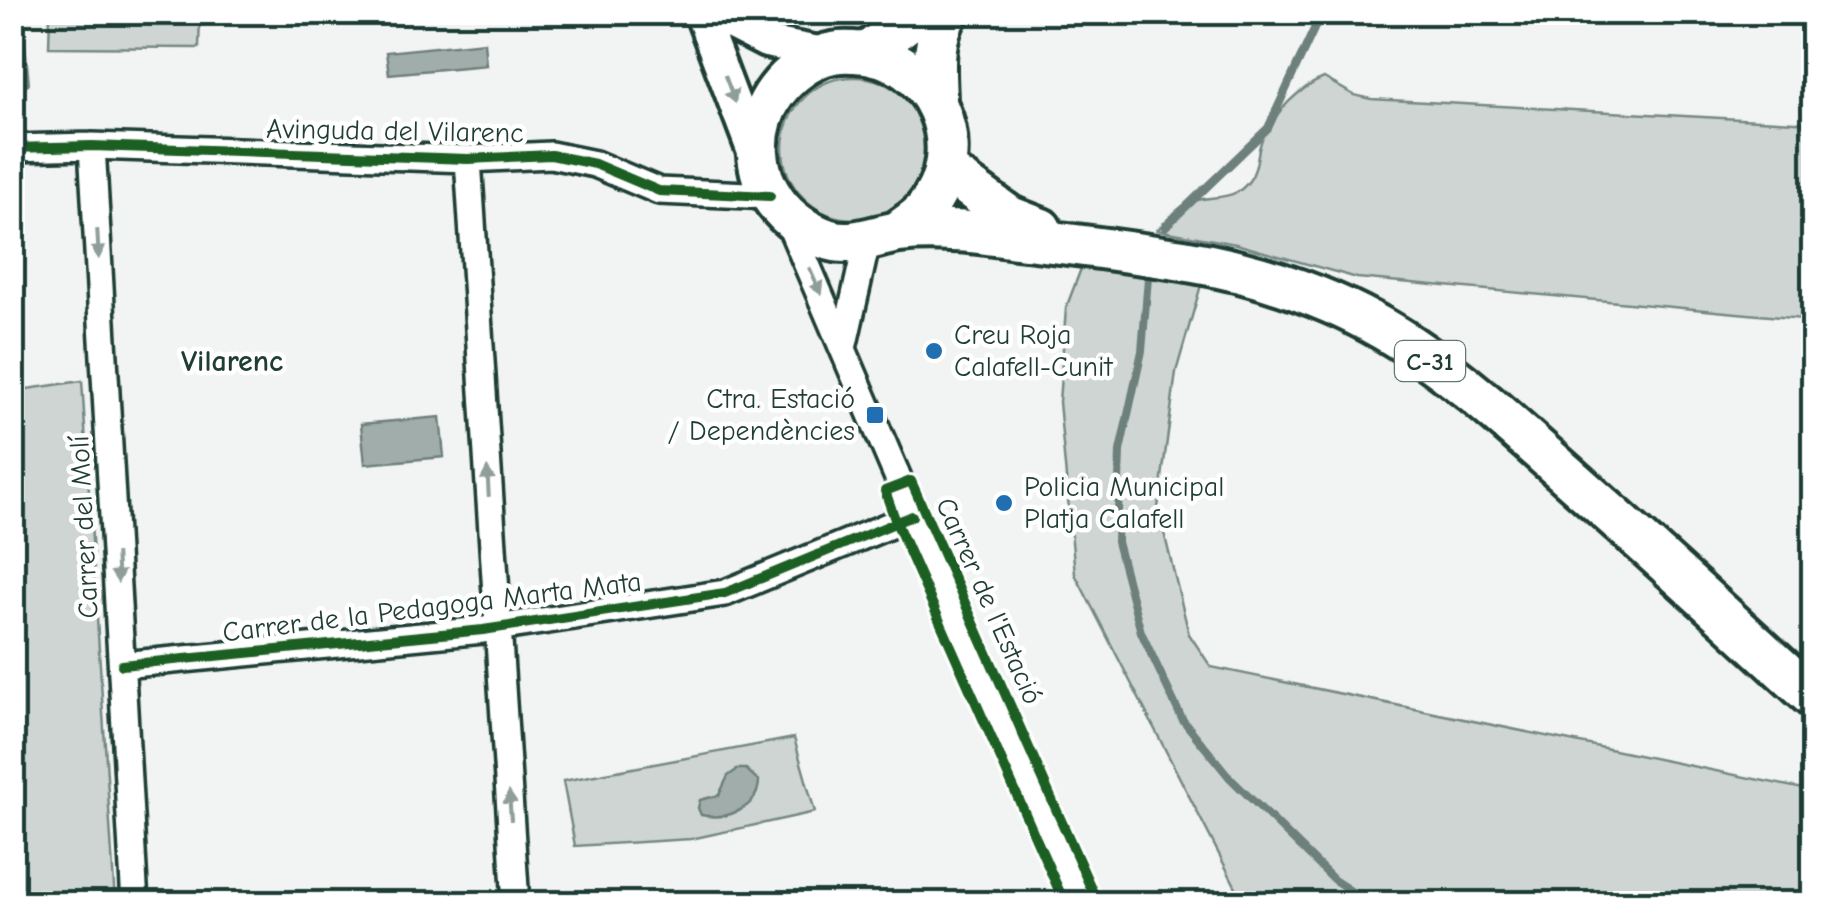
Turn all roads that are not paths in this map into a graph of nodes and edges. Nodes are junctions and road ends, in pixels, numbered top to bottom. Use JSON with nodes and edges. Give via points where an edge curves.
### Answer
{"nodes":[{"id":1,"x":700,"y":12,"type":"edge"},
{"id":2,"x":708,"y":12,"type":"edge"},
{"id":3,"x":920,"y":12,"type":"edge"},
{"id":4,"x":948,"y":12,"type":"edge"},
{"id":5,"x":848,"y":53,"type":"junction"},
{"id":6,"x":936,"y":101,"type":"junction"},
{"id":7,"x":92,"y":146,"type":"junction"},
{"id":8,"x":12,"y":148,"type":"edge"},
{"id":9,"x":468,"y":159,"type":"junction"},
{"id":10,"x":946,"y":170,"type":"junction"},
{"id":11,"x":772,"y":193,"type":"junction"},
{"id":12,"x":882,"y":237,"type":"junction"},
{"id":13,"x":1098,"y":247,"type":"junction"},
{"id":14,"x":844,"y":344,"type":"junction"},
{"id":15,"x":912,"y":516,"type":"junction"},
{"id":16,"x":499,"y":626,"type":"junction"},
{"id":17,"x":122,"y":665,"type":"junction"},
{"id":18,"x":1814,"y":698,"type":"edge"},
{"id":19,"x":135,"y":904,"type":"edge"},
{"id":20,"x":516,"y":904,"type":"edge"},
{"id":21,"x":1080,"y":904,"type":"edge"}],
"edges":[{"from":1,"to":11,"type":"street","one_way":true},
{"from":2,"to":5,"type":"street","via":[[766,42]]},
{"from":3,"to":5,"type":"main road"},
{"from":4,"to":6,"type":"main road","via":[[934,56]]},
{"from":5,"to":6,"type":"main road","via":[[887,58],[916,75]]},
{"from":5,"to":11,"type":"main road","via":[[788,75],[772,94],[758,125]]},
{"from":6,"to":10,"type":"main road","via":[[948,139]]},
{"from":7,"to":8,"type":"street","name":"Avinguda del Vilarenc"},
{"from":7,"to":9,"type":"street","name":"Avinguda del Vilarenc"},
{"from":7,"to":17,"type":"street","name":"Carrer del Molí","one_way":true},
{"from":9,"to":11,"type":"street","name":"Avinguda del Vilarenc","via":[[550,155],[595,164],[659,191]]},
{"from":16,"to":9,"type":"street","one_way":true},
{"from":10,"to":12,"type":"main road","via":[[924,211]]},
{"from":10,"to":13,"type":"main road","number":"C-31","via":[[1010,218]]},
{"from":11,"to":12,"type":"main road","number":"C-31","via":[[830,240]]},
{"from":11,"to":14,"type":"street","name":"Carrer de l'Estació","one_way":true},
{"from":12,"to":13,"type":"main road","number":"C-31","via":[[956,231]]},
{"from":12,"to":14,"type":"street"},
{"from":13,"to":18,"type":"main road","number":"C-31","via":[[1276,282],[1408,344],[1484,401]]},
{"from":14,"to":15,"type":"street","name":"Carrer de l'Estació"},
{"from":15,"to":16,"type":"street","name":"Carrer de la Pedagoga Marta Mata","via":[[726,593]]},
{"from":15,"to":21,"type":"street","name":"Carrer de l'Estació"},
{"from":16,"to":17,"type":"street","name":"Carrer de la Pedagoga Marta Mata"},
{"from":20,"to":16,"type":"street","one_way":true},
{"from":17,"to":19,"type":"street","name":"Carrer del Molí"}]}
